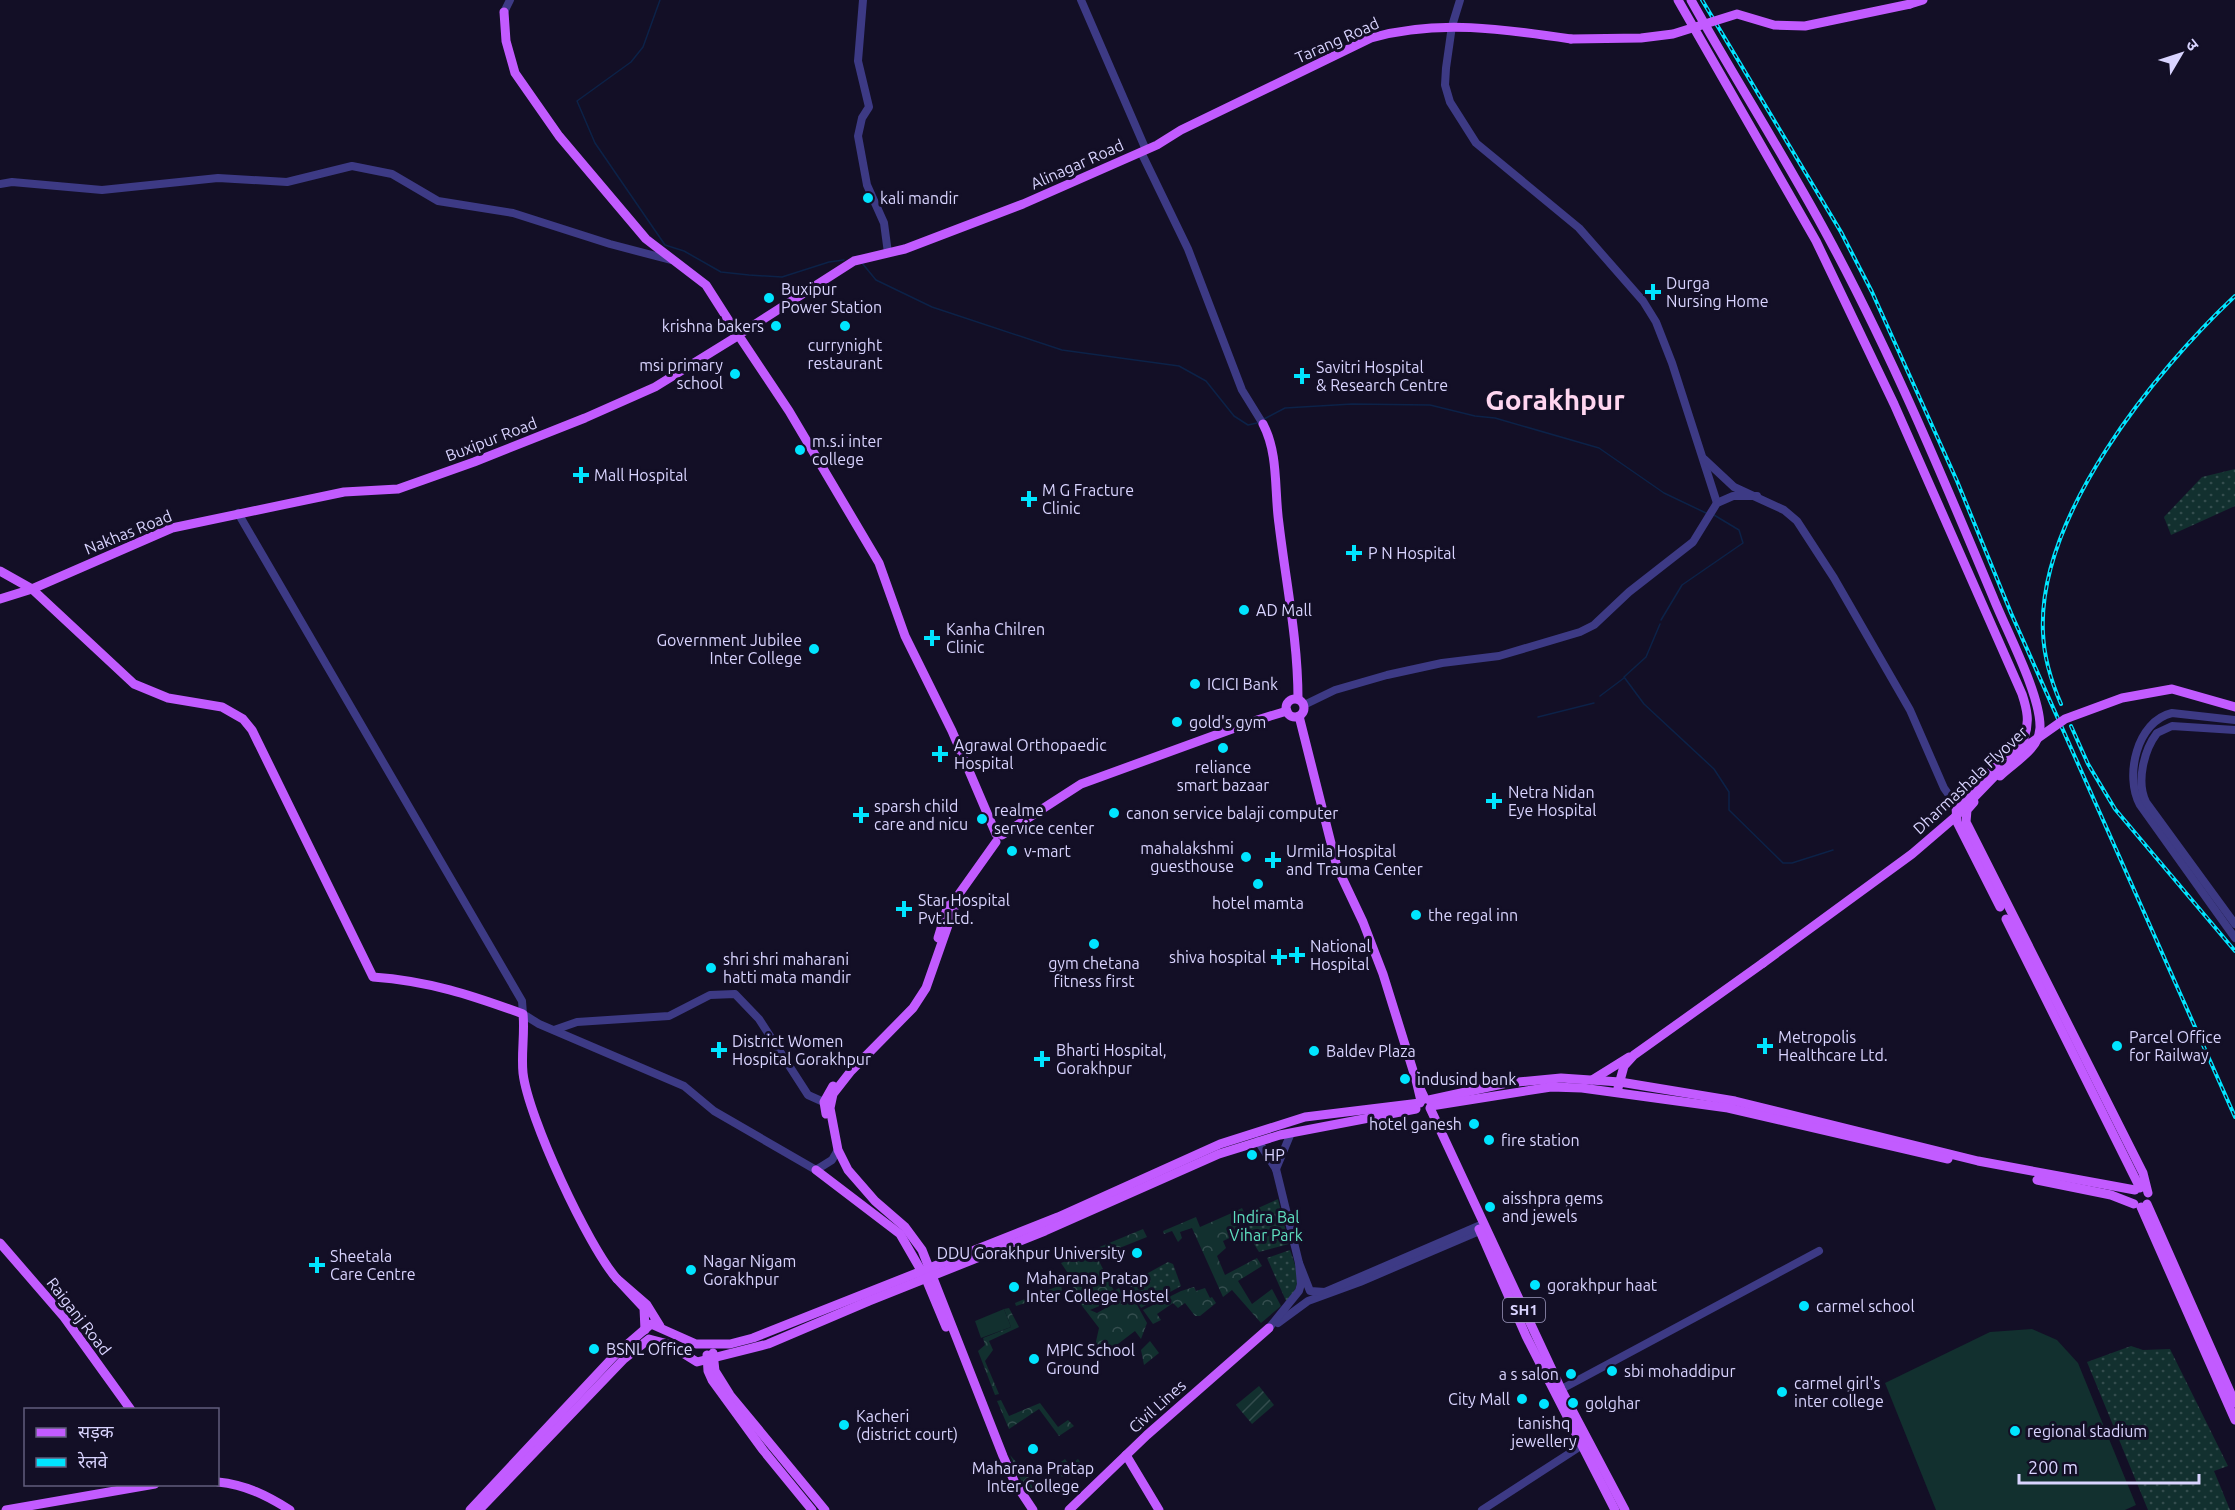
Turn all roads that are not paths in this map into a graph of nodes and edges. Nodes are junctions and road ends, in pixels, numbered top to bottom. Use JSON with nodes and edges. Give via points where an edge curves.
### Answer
{"nodes":[{"id":1,"x":504,"y":0,"type":"edge"},
{"id":2,"x":510,"y":0,"type":"edge"},
{"id":3,"x":863,"y":0,"type":"edge"},
{"id":4,"x":1082,"y":0,"type":"edge"},
{"id":5,"x":1460,"y":0,"type":"edge"},
{"id":6,"x":1678,"y":0,"type":"edge"},
{"id":7,"x":1691,"y":0,"type":"edge"},
{"id":8,"x":1917,"y":2,"type":"edge"},
{"id":9,"x":504,"y":12,"type":"junction"},
{"id":10,"x":1452,"y":26,"type":"junction"},
{"id":11,"x":1271,"y":86,"type":"joint"},
{"id":12,"x":1144,"y":151,"type":"junction"},
{"id":13,"x":0,"y":184,"type":"edge"},
{"id":14,"x":888,"y":253,"type":"junction"},
{"id":15,"x":673,"y":261,"type":"junction"},
{"id":16,"x":739,"y":335,"type":"junction"},
{"id":17,"x":1262,"y":422,"type":"joint"},
{"id":18,"x":1704,"y":459,"type":"junction"},
{"id":19,"x":1757,"y":496,"type":"junction"},
{"id":20,"x":1713,"y":510,"type":"junction"},
{"id":21,"x":238,"y":513,"type":"junction"},
{"id":22,"x":0,"y":571,"type":"edge"},
{"id":23,"x":32,"y":589,"type":"junction"},
{"id":24,"x":0,"y":599,"type":"edge"},
{"id":25,"x":1301,"y":702,"type":"junction"},
{"id":26,"x":2235,"y":707,"type":"edge"},
{"id":27,"x":1287,"y":711,"type":"junction"},
{"id":28,"x":1299,"y":716,"type":"junction"},
{"id":29,"x":2235,"y":720,"type":"edge"},
{"id":30,"x":2235,"y":730,"type":"edge"},
{"id":31,"x":1956,"y":805,"type":"junction"},
{"id":32,"x":997,"y":838,"type":"junction"},
{"id":33,"x":2235,"y":924,"type":"edge"},
{"id":34,"x":2235,"y":938,"type":"edge"},
{"id":35,"x":523,"y":1014,"type":"junction"},
{"id":36,"x":554,"y":1030,"type":"junction"},
{"id":37,"x":1634,"y":1055,"type":"junction"},
{"id":38,"x":1593,"y":1079,"type":"junction"},
{"id":39,"x":1620,"y":1082,"type":"junction"},
{"id":40,"x":1582,"y":1088,"type":"junction"},
{"id":41,"x":1617,"y":1093,"type":"junction"},
{"id":42,"x":827,"y":1104,"type":"junction"},
{"id":43,"x":1425,"y":1104,"type":"junction"},
{"id":44,"x":1291,"y":1133,"type":"junction"},
{"id":45,"x":1258,"y":1141,"type":"junction"},
{"id":46,"x":838,"y":1145,"type":"junction"},
{"id":47,"x":1276,"y":1169,"type":"junction"},
{"id":48,"x":816,"y":1170,"type":"junction"},
{"id":49,"x":1135,"y":1188,"type":"junction"},
{"id":50,"x":2141,"y":1190,"type":"junction"},
{"id":51,"x":2140,"y":1205,"type":"junction"},
{"id":52,"x":1482,"y":1227,"type":"junction"},
{"id":53,"x":0,"y":1244,"type":"edge"},
{"id":54,"x":1819,"y":1251,"type":"dead end"},
{"id":55,"x":1299,"y":1263,"type":"junction"},
{"id":56,"x":927,"y":1274,"type":"junction"},
{"id":57,"x":617,"y":1280,"type":"junction"},
{"id":58,"x":1310,"y":1291,"type":"junction"},
{"id":59,"x":1299,"y":1292,"type":"junction"},
{"id":60,"x":1308,"y":1301,"type":"junction"},
{"id":61,"x":660,"y":1326,"type":"junction"},
{"id":62,"x":644,"y":1328,"type":"junction"},
{"id":63,"x":1269,"y":1328,"type":"junction"},
{"id":64,"x":649,"y":1338,"type":"junction"},
{"id":65,"x":708,"y":1345,"type":"junction"},
{"id":66,"x":706,"y":1360,"type":"junction"},
{"id":67,"x":1558,"y":1391,"type":"junction"},
{"id":68,"x":2235,"y":1403,"type":"edge"},
{"id":69,"x":130,"y":1408,"type":"edge"},
{"id":70,"x":2235,"y":1420,"type":"edge"},
{"id":71,"x":547,"y":1435,"type":"junction"},
{"id":72,"x":1585,"y":1443,"type":"junction"},
{"id":73,"x":1126,"y":1455,"type":"junction"},
{"id":74,"x":219,"y":1482,"type":"edge"},
{"id":75,"x":149,"y":1486,"type":"edge"},
{"id":76,"x":2,"y":1510,"type":"edge"},
{"id":77,"x":290,"y":1510,"type":"edge"},
{"id":78,"x":470,"y":1510,"type":"edge"},
{"id":79,"x":479,"y":1510,"type":"edge"},
{"id":80,"x":812,"y":1510,"type":"edge"},
{"id":81,"x":825,"y":1510,"type":"edge"},
{"id":82,"x":1026,"y":1510,"type":"edge"},
{"id":83,"x":1033,"y":1510,"type":"edge"},
{"id":84,"x":1069,"y":1510,"type":"edge"},
{"id":85,"x":1159,"y":1510,"type":"edge"},
{"id":86,"x":1482,"y":1510,"type":"edge"},
{"id":87,"x":1615,"y":1510,"type":"edge"},
{"id":88,"x":1625,"y":1510,"type":"edge"}],
"edges":[{"from":1,"to":9,"type":"street"},
{"from":2,"to":9,"type":"street"},
{"from":3,"to":14,"type":"street","via":[[858,61],[869,107],[858,136],[867,185],[884,223]]},
{"from":4,"to":12,"type":"street"},
{"from":5,"to":10,"type":"street"},
{"from":6,"to":31,"type":"main road","via":[[1832,272],[2022,694],[2027,710],[2024,738]]},
{"from":7,"to":50,"type":"main road","via":[[1827,235],[1863,306],[2030,685],[2039,718],[2038,738],[1969,806],[1966,822],[2143,1173]]},
{"from":8,"to":10,"type":"main road","name":"Tarang Road","bridge":true,"via":[[1805,26],[1774,25],[1737,14],[1689,30],[1641,38],[1591,40]]},
{"from":9,"to":15,"type":"main road","via":[[514,73],[523,87],[558,136],[636,227]]},
{"from":10,"to":11,"type":"main road","name":"Tarang Road","via":[[1403,29],[1371,38]]},
{"from":10,"to":18,"type":"street","via":[[1445,85],[1450,102],[1476,143],[1578,228],[1637,292],[1662,336]]},
{"from":11,"to":12,"type":"main road","name":"Alinagar Road"},
{"from":12,"to":14,"type":"main road","name":"Alinagar Road","via":[[1023,204]]},
{"from":12,"to":17,"type":"street","via":[[1188,249],[1242,390]]},
{"from":13,"to":15,"type":"street","via":[[102,190],[218,178],[287,182],[352,166],[392,174],[438,201],[513,213]]},
{"from":14,"to":16,"type":"main road","name":"Buxipur Road","via":[[854,261]]},
{"from":15,"to":16,"type":"main road","via":[[706,285]]},
{"from":16,"to":21,"type":"main road","name":"Buxipur Road","via":[[655,387],[474,462],[398,489],[344,492]]},
{"from":16,"to":32,"type":"main road","via":[[879,562],[905,636],[952,731]]},
{"from":17,"to":25,"type":"main road","via":[[1271,440]]},
{"from":18,"to":19,"type":"street","via":[[1734,487]]},
{"from":18,"to":20,"type":"street"},
{"from":19,"to":20,"type":"street","via":[[1732,496]]},
{"from":19,"to":31,"type":"street","via":[[1784,510],[1803,530],[1910,710],[1944,788]]},
{"from":20,"to":25,"type":"street","via":[[1693,542],[1594,625],[1580,632],[1499,656],[1387,675]]},
{"from":21,"to":23,"type":"main road","name":"Nakhas Road","via":[[172,528]]},
{"from":21,"to":35,"type":"street","via":[[522,1001]]},
{"from":22,"to":23,"type":"main road"},
{"from":23,"to":24,"type":"main road","name":"Nakhas Road"},
{"from":23,"to":35,"type":"main road","via":[[137,687],[168,698],[222,706],[243,718],[374,977],[416,980]]},
{"from":25,"to":27,"type":"main road","via":[[1290,701]]},
{"from":25,"to":28,"type":"main road","via":[[1304,710]]},
{"from":26,"to":37,"type":"main road","name":"Dharmashala Flyover","bridge":true,"via":[[2172,689],[2122,698],[2065,719],[2018,752],[1920,848]]},
{"from":27,"to":28,"type":"main road","via":[[1293,717]]},
{"from":27,"to":32,"type":"main road","via":[[1081,784]]},
{"from":28,"to":43,"type":"main road","via":[[1337,867],[1383,974]]},
{"from":29,"to":34,"type":"street","via":[[2172,713],[2155,720],[2137,754],[2133,784],[2140,805]]},
{"from":30,"to":33,"type":"street","via":[[2172,726],[2157,733],[2145,760],[2142,789],[2146,802]]},
{"from":31,"to":50,"type":"main road","via":[[1957,822]]},
{"from":32,"to":42,"type":"main road","via":[[954,891],[921,985],[902,1012],[828,1091]]},
{"from":35,"to":36,"type":"street"},
{"from":35,"to":57,"type":"main road","via":[[523,1072],[529,1102],[580,1219]]},
{"from":36,"to":42,"type":"street","via":[[578,1022],[669,1016],[710,995],[735,994],[759,1019],[808,1095]]},
{"from":36,"to":48,"type":"street","via":[[684,1086],[714,1111]]},
{"from":37,"to":38,"type":"main road","name":"Dharmashala Flyover"},
{"from":37,"to":39,"type":"main road","via":[[1624,1066]]},
{"from":38,"to":39,"type":"main road"},
{"from":38,"to":40,"type":"main road","name":"Dharmashala Flyover"},
{"from":38,"to":43,"type":"main road","via":[[1507,1083]]},
{"from":39,"to":41,"type":"main road"},
{"from":39,"to":50,"type":"main road","via":[[1745,1103],[1989,1163]]},
{"from":40,"to":41,"type":"main road"},
{"from":40,"to":43,"type":"main road","via":[[1551,1087]]},
{"from":41,"to":51,"type":"main road","via":[[1728,1108]]},
{"from":42,"to":46,"type":"main road","via":[[825,1112]]},
{"from":43,"to":44,"type":"main road"},
{"from":43,"to":49,"type":"main road","via":[[1305,1117],[1211,1148]]},
{"from":43,"to":52,"type":"main road","number":"SH1"},
{"from":44,"to":45,"type":"main road"},
{"from":44,"to":47,"type":"street"},
{"from":45,"to":47,"type":"street"},
{"from":45,"to":49,"type":"main road"},
{"from":46,"to":48,"type":"street","via":[[832,1160]]},
{"from":46,"to":56,"type":"main road","via":[[848,1170],[911,1234],[922,1250]]},
{"from":47,"to":55,"type":"street"},
{"from":48,"to":56,"type":"main road","via":[[900,1234]]},
{"from":49,"to":56,"type":"main road"},
{"from":50,"to":51,"type":"main road"},
{"from":50,"to":51,"type":"main road","via":[[2132,1194]]},
{"from":51,"to":68,"type":"main road"},
{"from":51,"to":70,"type":"main road"},
{"from":52,"to":58,"type":"street","via":[[1325,1292]]},
{"from":52,"to":60,"type":"street"},
{"from":52,"to":67,"type":"main road","number":"SH1"},
{"from":53,"to":69,"type":"main road","name":"Raiganj Road","via":[[64,1317]]},
{"from":54,"to":67,"type":"street"},
{"from":55,"to":58,"type":"street"},
{"from":55,"to":59,"type":"street"},
{"from":56,"to":65,"type":"main road","via":[[773,1332],[730,1344]]},
{"from":56,"to":66,"type":"main road","via":[[768,1344]]},
{"from":56,"to":82,"type":"main road","via":[[1006,1476]]},
{"from":56,"to":83,"type":"main road","via":[[1007,1465]]},
{"from":57,"to":61,"type":"main road","via":[[647,1305]]},
{"from":57,"to":62,"type":"main road","via":[[644,1308]]},
{"from":58,"to":59,"type":"street","via":[[1305,1288]]},
{"from":58,"to":60,"type":"street"},
{"from":59,"to":60,"type":"street","via":[[1300,1300]]},
{"from":59,"to":63,"type":"street"},
{"from":60,"to":63,"type":"street"},
{"from":61,"to":62,"type":"main road","via":[[651,1324]]},
{"from":61,"to":65,"type":"main road","via":[[690,1343]]},
{"from":62,"to":64,"type":"main road"},
{"from":62,"to":71,"type":"main road","via":[[615,1355]]},
{"from":63,"to":73,"type":"main road","name":"Civil Lines"},
{"from":64,"to":66,"type":"main road"},
{"from":64,"to":71,"type":"main road"},
{"from":65,"to":66,"type":"main road"},
{"from":66,"to":80,"type":"main road","via":[[708,1371],[763,1450]]},
{"from":66,"to":81,"type":"main road"},
{"from":67,"to":72,"type":"main road","number":"SH1"},
{"from":71,"to":78,"type":"main road"},
{"from":71,"to":79,"type":"main road"},
{"from":72,"to":86,"type":"street"},
{"from":72,"to":87,"type":"main road","number":"SH1"},
{"from":72,"to":88,"type":"main road","number":"SH1"},
{"from":73,"to":84,"type":"main road","name":"Civil Lines"},
{"from":73,"to":85,"type":"main road"},
{"from":74,"to":77,"type":"main road","via":[[238,1484],[266,1495]]},
{"from":75,"to":76,"type":"main road"}]}
